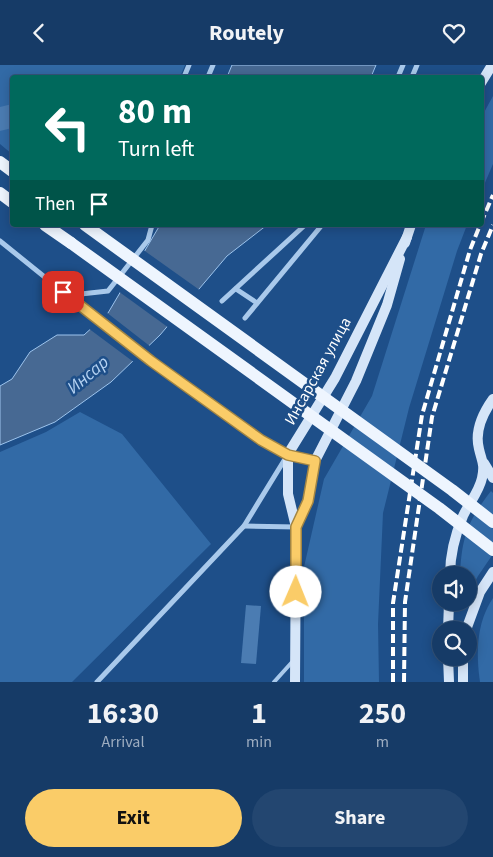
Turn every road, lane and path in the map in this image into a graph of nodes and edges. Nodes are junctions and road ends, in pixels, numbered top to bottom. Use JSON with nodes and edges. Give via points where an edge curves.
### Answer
{"nodes":[{"id":1,"x":492,"y":65,"type":"edge"},
{"id":2,"x":484,"y":78,"type":"edge"},
{"id":3,"x":48,"y":227,"type":"edge"},
{"id":4,"x":88,"y":227,"type":"edge"},
{"id":5,"x":152,"y":227,"type":"edge"},
{"id":6,"x":303,"y":227,"type":"edge"},
{"id":7,"x":320,"y":227,"type":"edge"},
{"id":8,"x":410,"y":227,"type":"edge"},
{"id":9,"x":407,"y":237,"type":"junction"},
{"id":10,"x":0,"y":241,"type":"edge"},
{"id":11,"x":236,"y":289,"type":"junction"},
{"id":12,"x":81,"y":294,"type":"dead end"},
{"id":13,"x":222,"y":301,"type":"dead end"},
{"id":14,"x":257,"y":303,"type":"junction"},
{"id":15,"x":245,"y":318,"type":"dead end"},
{"id":16,"x":493,"y":399,"type":"edge"},
{"id":17,"x":288,"y":455,"type":"junction"},
{"id":18,"x":315,"y":461,"type":"junction"},
{"id":19,"x":484,"y":463,"type":"junction"},
{"id":20,"x":493,"y":479,"type":"edge"},
{"id":21,"x":493,"y":522,"type":"edge"},
{"id":22,"x":244,"y":526,"type":"junction"},
{"id":23,"x":296,"y":527,"type":"junction"},
{"id":24,"x":493,"y":550,"type":"edge"},
{"id":25,"x":451,"y":566,"type":"edge"},
{"id":26,"x":493,"y":573,"type":"edge"},
{"id":27,"x":469,"y":621,"type":"edge"},
{"id":28,"x":294,"y":659,"type":"junction"},
{"id":29,"x":448,"y":666,"type":"edge"},
{"id":30,"x":463,"y":666,"type":"edge"},
{"id":31,"x":97,"y":682,"type":"edge"},
{"id":32,"x":274,"y":682,"type":"edge"},
{"id":33,"x":295,"y":682,"type":"edge"},
{"id":34,"x":449,"y":682,"type":"edge"},
{"id":35,"x":463,"y":682,"type":"edge"}],
"edges":[{"from":1,"to":2,"type":"street"},
{"from":3,"to":24,"type":"main road","bridge":true},
{"from":4,"to":21,"type":"main road","bridge":true},
{"from":5,"to":12,"type":"street","via":[[148,241],[108,291]]},
{"from":6,"to":11,"type":"street"},
{"from":7,"to":14,"type":"street"},
{"from":8,"to":9,"type":"street","name":"Инсарская улица"},
{"from":9,"to":17,"type":"street","name":"Инсарская улица","via":[[335,377]]},
{"from":9,"to":18,"type":"street","name":"Инсарская улица","via":[[387,305],[360,372]]},
{"from":10,"to":17,"type":"street","via":[[151,361],[261,440]]},
{"from":11,"to":13,"type":"street"},
{"from":11,"to":14,"type":"street"},
{"from":14,"to":15,"type":"street"},
{"from":16,"to":19,"type":"street","via":[[484,411],[479,432]]},
{"from":17,"to":18,"type":"street"},
{"from":17,"to":22,"type":"street"},
{"from":17,"to":23,"type":"street","name":"Инсарская улица","via":[[288,494]]},
{"from":18,"to":23,"type":"street","name":"Инсарская улица","via":[[308,501]]},
{"from":19,"to":20,"type":"street"},
{"from":19,"to":25,"type":"street","via":[[479,488],[463,516],[454,542]]},
{"from":22,"to":23,"type":"street"},
{"from":22,"to":31,"type":"street"},
{"from":23,"to":28,"type":"street","name":"Инсарская улица"},
{"from":26,"to":27,"type":"street","via":[[480,593]]},
{"from":28,"to":32,"type":"lane"},
{"from":28,"to":33,"type":"street","name":"Инсарская улица"},
{"from":29,"to":34,"type":"street"},
{"from":30,"to":35,"type":"street"}]}
